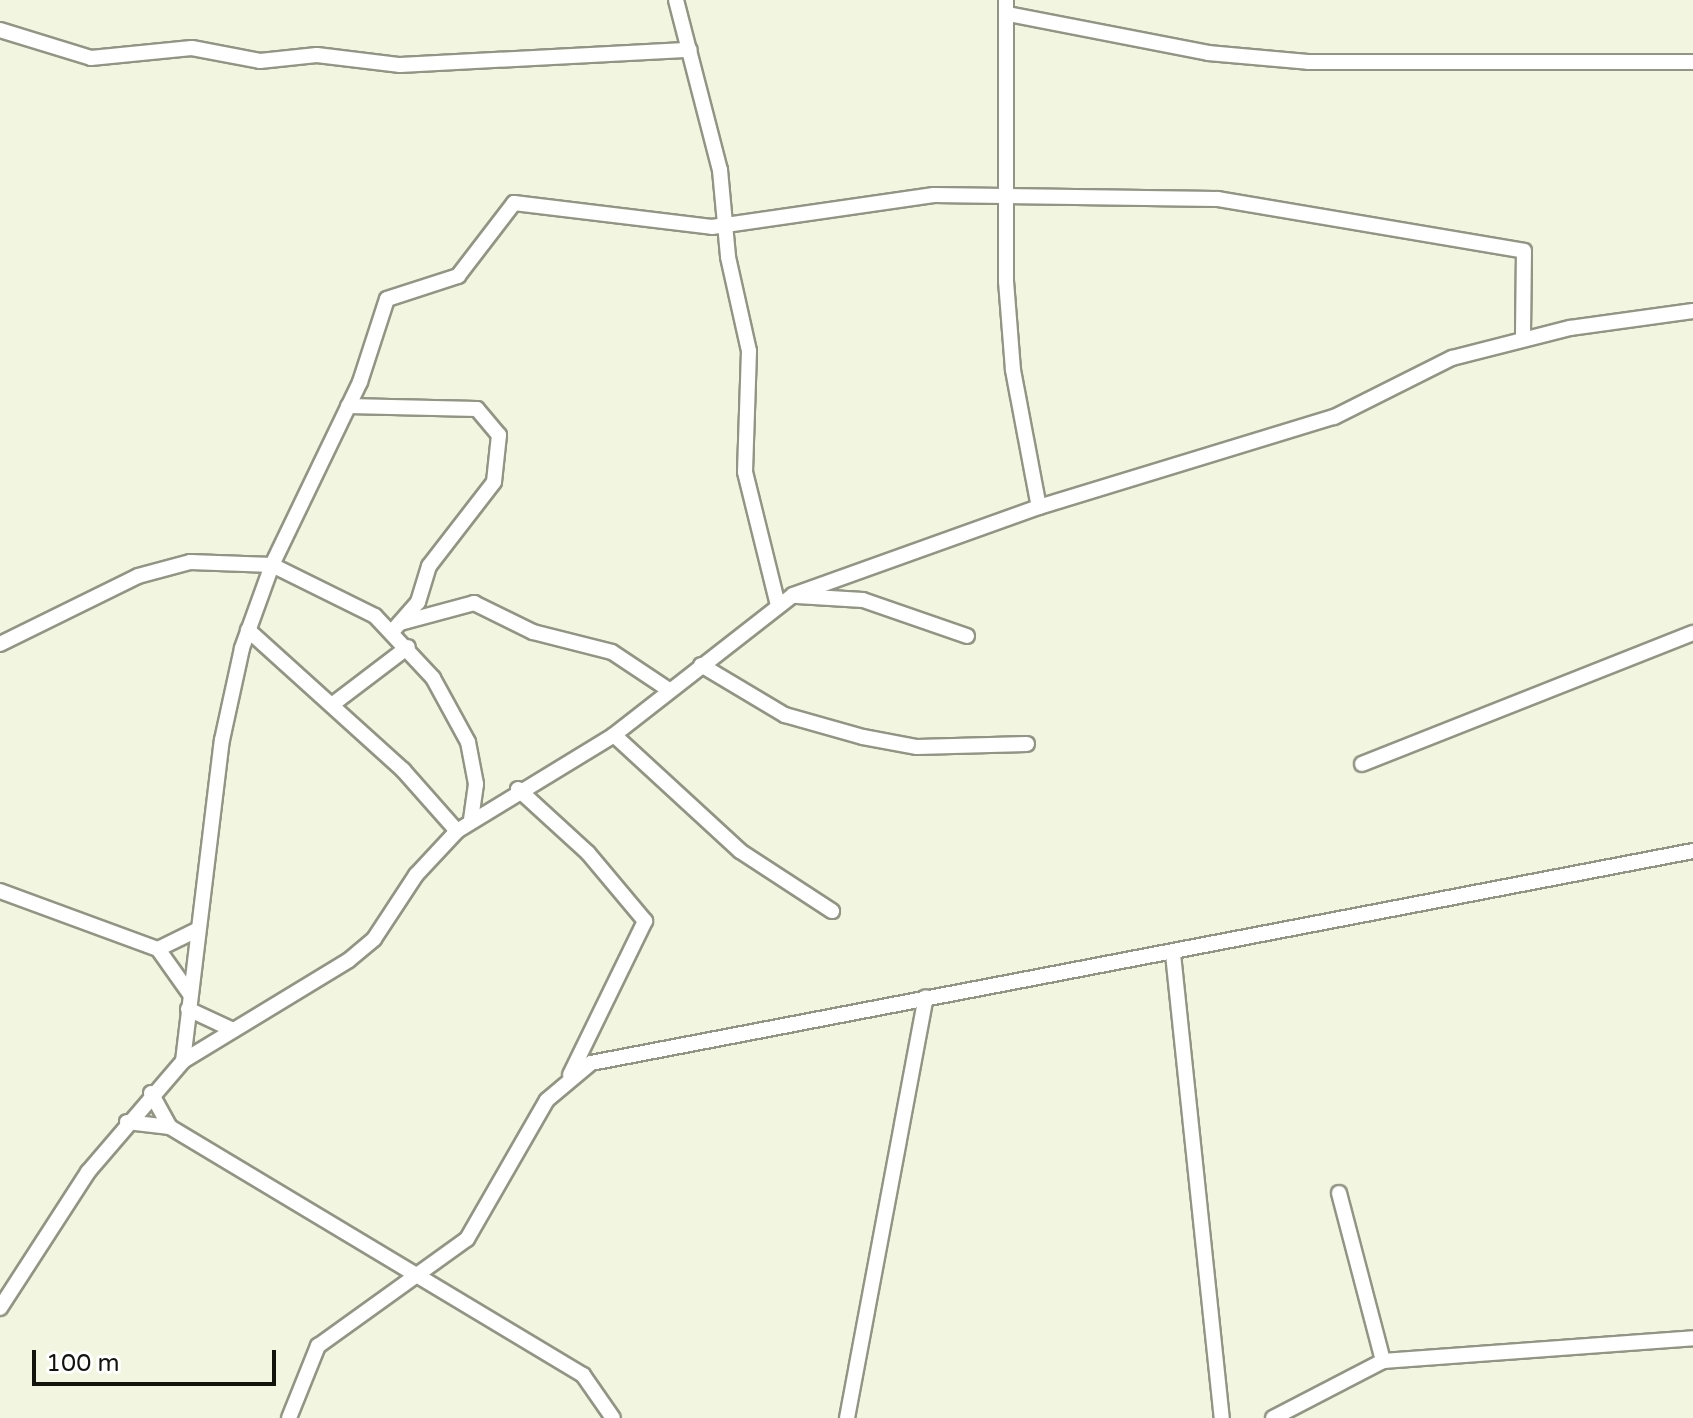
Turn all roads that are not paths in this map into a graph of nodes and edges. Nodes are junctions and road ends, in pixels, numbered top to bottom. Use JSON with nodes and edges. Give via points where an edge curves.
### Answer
{"nodes":[{"id":1,"x":676,"y":0,"type":"edge"},
{"id":2,"x":1007,"y":7,"type":"edge"},
{"id":3,"x":0,"y":30,"type":"edge"},
{"id":4,"x":690,"y":50,"type":"junction"},
{"id":5,"x":1693,"y":62,"type":"edge"},
{"id":6,"x":1005,"y":196,"type":"junction"},
{"id":7,"x":727,"y":226,"type":"junction"},
{"id":8,"x":1693,"y":311,"type":"edge"},
{"id":9,"x":1523,"y":338,"type":"junction"},
{"id":10,"x":360,"y":382,"type":"junction"},
{"id":11,"x":371,"y":404,"type":"junction"},
{"id":12,"x":348,"y":406,"type":"junction"},
{"id":13,"x":1039,"y":507,"type":"junction"},
{"id":14,"x":272,"y":565,"type":"junction"},
{"id":15,"x":793,"y":595,"type":"junction"},
{"id":16,"x":778,"y":605,"type":"junction"},
{"id":17,"x":396,"y":628,"type":"junction"},
{"id":18,"x":248,"y":630,"type":"junction"},
{"id":19,"x":1693,"y":633,"type":"edge"},
{"id":20,"x":967,"y":636,"type":"dead end"},
{"id":21,"x":0,"y":644,"type":"edge"},
{"id":22,"x":408,"y":647,"type":"junction"},
{"id":23,"x":701,"y":665,"type":"junction"},
{"id":24,"x":669,"y":690,"type":"junction"},
{"id":25,"x":333,"y":704,"type":"junction"},
{"id":26,"x":614,"y":735,"type":"junction"},
{"id":27,"x":1027,"y":744,"type":"dead end"},
{"id":28,"x":1362,"y":764,"type":"dead end"},
{"id":29,"x":476,"y":784,"type":"junction"},
{"id":30,"x":518,"y":789,"type":"junction"},
{"id":31,"x":500,"y":800,"type":"junction"},
{"id":32,"x":471,"y":821,"type":"junction"},
{"id":33,"x":457,"y":831,"type":"junction"},
{"id":34,"x":1693,"y":851,"type":"edge"},
{"id":35,"x":0,"y":891,"type":"edge"},
{"id":36,"x":832,"y":911,"type":"dead end"},
{"id":37,"x":197,"y":930,"type":"junction"},
{"id":38,"x":158,"y":949,"type":"junction"},
{"id":39,"x":1173,"y":954,"type":"junction"},
{"id":40,"x":926,"y":997,"type":"junction"},
{"id":41,"x":189,"y":1002,"type":"junction"},
{"id":42,"x":233,"y":1030,"type":"junction"},
{"id":43,"x":183,"y":1061,"type":"junction"},
{"id":44,"x":570,"y":1075,"type":"junction"},
{"id":45,"x":151,"y":1093,"type":"junction"},
{"id":46,"x":127,"y":1122,"type":"junction"},
{"id":47,"x":170,"y":1127,"type":"junction"},
{"id":48,"x":1339,"y":1193,"type":"dead end"},
{"id":49,"x":420,"y":1279,"type":"junction"},
{"id":50,"x":1,"y":1305,"type":"edge"},
{"id":51,"x":1693,"y":1338,"type":"edge"},
{"id":52,"x":1383,"y":1361,"type":"junction"},
{"id":53,"x":289,"y":1418,"type":"edge"},
{"id":54,"x":613,"y":1418,"type":"edge"},
{"id":55,"x":847,"y":1418,"type":"edge"},
{"id":56,"x":1222,"y":1418,"type":"edge"},
{"id":57,"x":1273,"y":1418,"type":"edge"}],
"edges":[{"from":1,"to":4,"type":"street"},
{"from":2,"to":5,"type":"street","via":[[1208,53],[1308,62]]},
{"from":2,"to":6,"type":"street"},
{"from":3,"to":4,"type":"street","via":[[91,58],[192,48],[260,61],[317,55],[400,65]]},
{"from":4,"to":7,"type":"street"},
{"from":6,"to":7,"type":"street","via":[[866,200]]},
{"from":6,"to":9,"type":"street","via":[[1218,199],[1508,245],[1529,257]]},
{"from":6,"to":13,"type":"street","via":[[1013,370]]},
{"from":7,"to":10,"type":"street","via":[[590,218],[514,203],[458,276],[387,299]]},
{"from":7,"to":16,"type":"street","via":[[751,373],[745,472]]},
{"from":8,"to":9,"type":"street"},
{"from":9,"to":13,"type":"street","via":[[1401,379],[1334,417]]},
{"from":10,"to":11,"type":"street"},
{"from":10,"to":12,"type":"street"},
{"from":11,"to":12,"type":"street"},
{"from":11,"to":17,"type":"street","via":[[417,412],[477,409],[499,435],[494,482],[429,566],[418,602]]},
{"from":12,"to":14,"type":"street"},
{"from":13,"to":15,"type":"street"},
{"from":14,"to":17,"type":"street"},
{"from":14,"to":18,"type":"street"},
{"from":14,"to":21,"type":"street","via":[[190,562],[138,576]]},
{"from":15,"to":16,"type":"street"},
{"from":15,"to":20,"type":"street","via":[[863,600]]},
{"from":16,"to":23,"type":"street"},
{"from":17,"to":22,"type":"street"},
{"from":17,"to":24,"type":"street","via":[[474,603],[512,624],[612,652]]},
{"from":18,"to":25,"type":"street"},
{"from":18,"to":37,"type":"street","via":[[222,740]]},
{"from":19,"to":28,"type":"street"},
{"from":22,"to":25,"type":"street"},
{"from":22,"to":29,"type":"street","via":[[454,707]]},
{"from":23,"to":24,"type":"street"},
{"from":23,"to":27,"type":"street","via":[[785,715],[863,737],[917,747]]},
{"from":24,"to":26,"type":"street"},
{"from":25,"to":33,"type":"street"},
{"from":26,"to":30,"type":"street"},
{"from":26,"to":36,"type":"street","via":[[740,851]]},
{"from":29,"to":31,"type":"street"},
{"from":29,"to":32,"type":"street"},
{"from":30,"to":31,"type":"street"},
{"from":30,"to":44,"type":"street","via":[[588,853],[645,921]]},
{"from":31,"to":32,"type":"street"},
{"from":32,"to":33,"type":"street"},
{"from":33,"to":42,"type":"street","via":[[416,875],[374,939]]},
{"from":34,"to":39,"type":"street"},
{"from":35,"to":38,"type":"street"},
{"from":37,"to":38,"type":"street"},
{"from":37,"to":41,"type":"street"},
{"from":38,"to":41,"type":"street"},
{"from":39,"to":40,"type":"street"},
{"from":39,"to":56,"type":"street"},
{"from":40,"to":44,"type":"street","via":[[591,1063]]},
{"from":40,"to":55,"type":"street"},
{"from":41,"to":42,"type":"street"},
{"from":41,"to":43,"type":"street"},
{"from":42,"to":43,"type":"street"},
{"from":43,"to":45,"type":"street"},
{"from":44,"to":49,"type":"street","via":[[547,1100],[467,1239]]},
{"from":45,"to":46,"type":"street"},
{"from":45,"to":47,"type":"street"},
{"from":46,"to":47,"type":"street"},
{"from":46,"to":50,"type":"street"},
{"from":47,"to":49,"type":"street"},
{"from":48,"to":52,"type":"street"},
{"from":49,"to":53,"type":"street","via":[[318,1346]]},
{"from":49,"to":54,"type":"street","via":[[583,1375]]},
{"from":51,"to":52,"type":"street"},
{"from":52,"to":57,"type":"street"}]}
